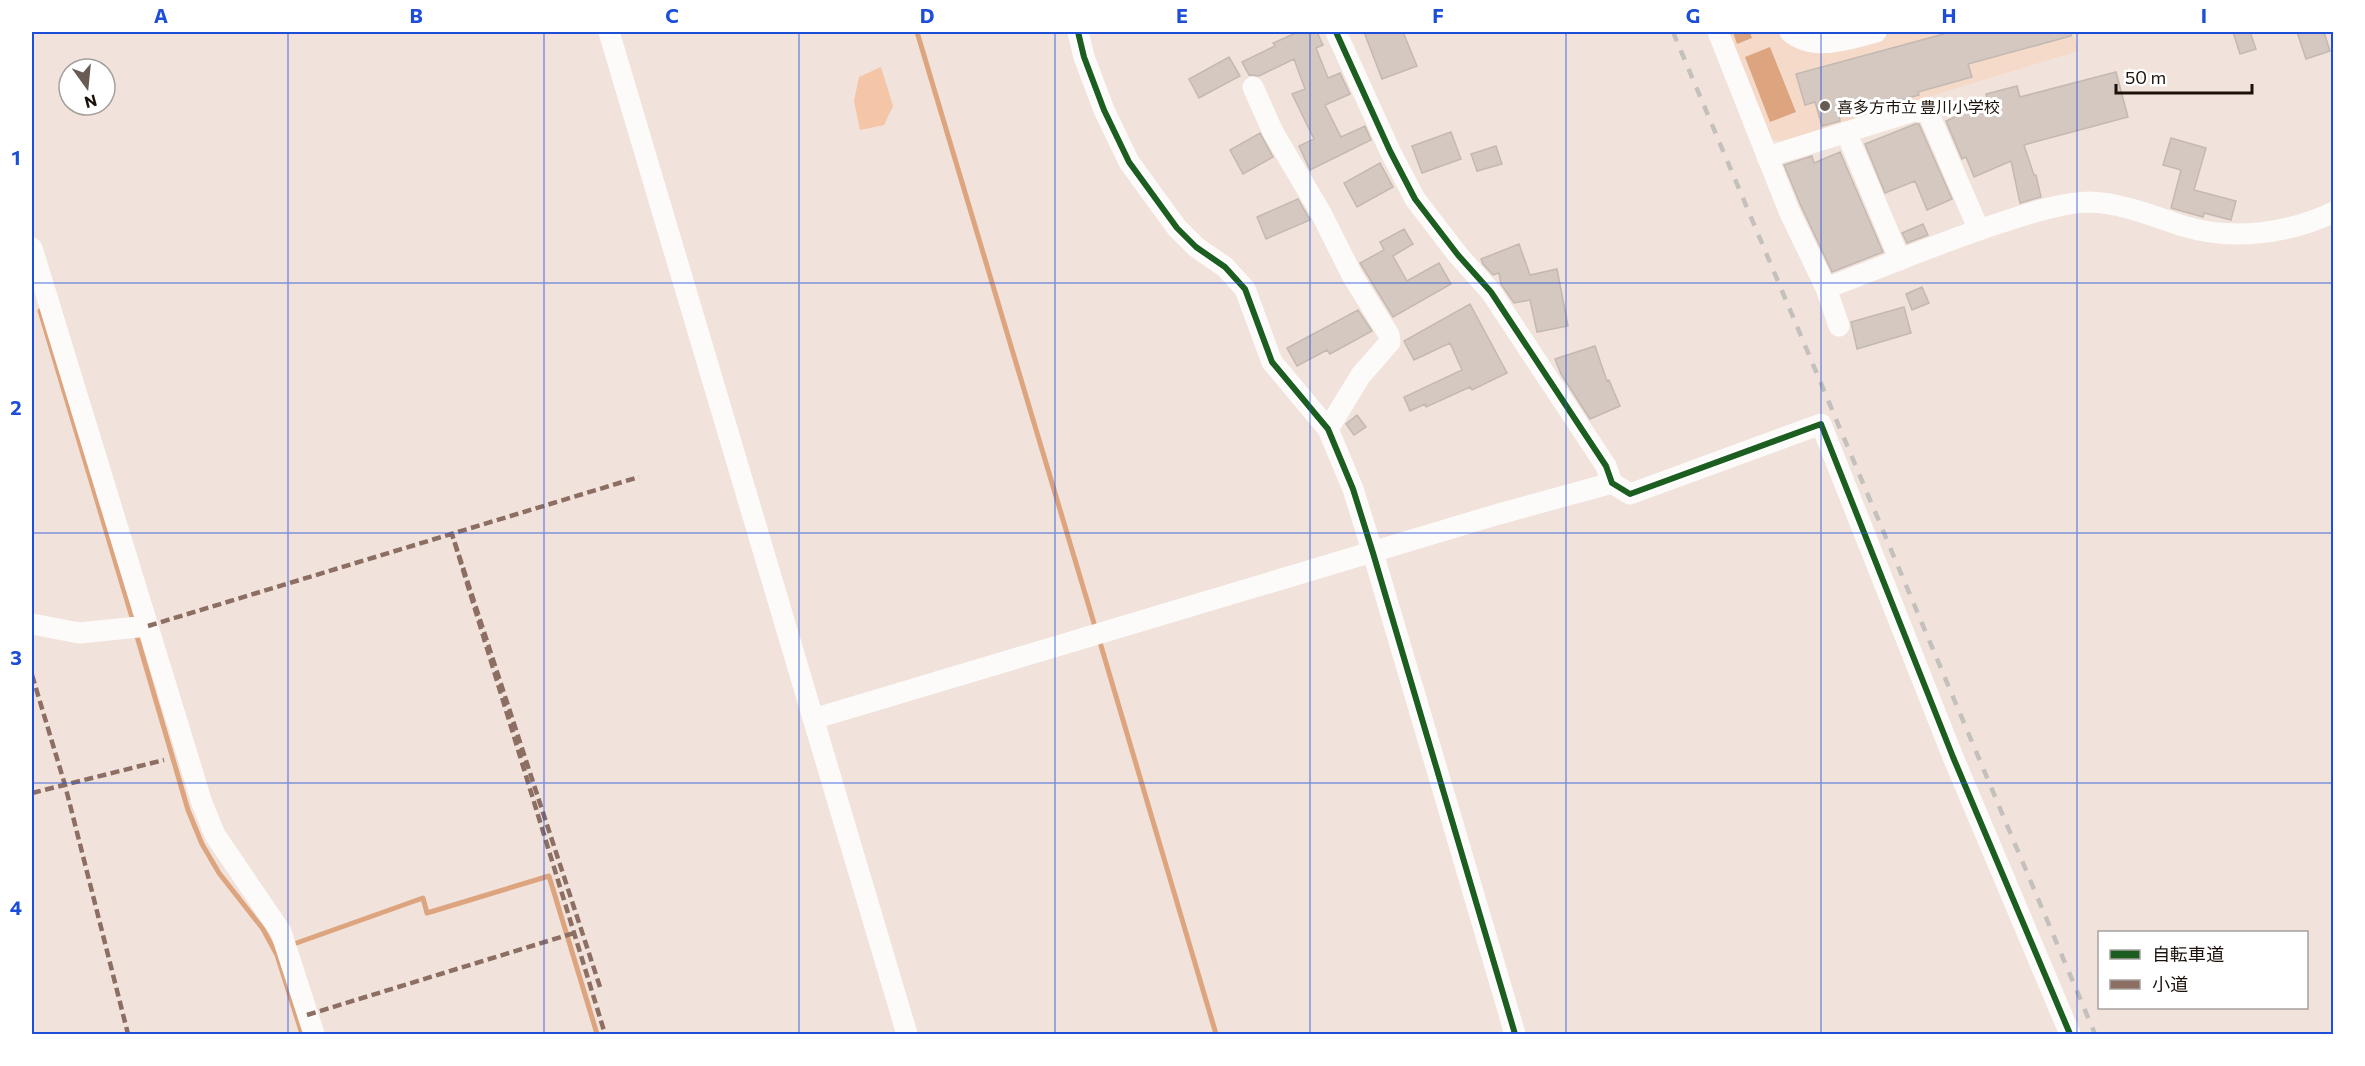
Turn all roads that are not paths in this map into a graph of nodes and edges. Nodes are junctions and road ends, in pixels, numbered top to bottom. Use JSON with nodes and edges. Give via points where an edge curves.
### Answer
{"nodes":[{"id":1,"x":609,"y":32,"type":"edge"},
{"id":2,"x":1078,"y":32,"type":"edge"},
{"id":3,"x":1336,"y":32,"type":"edge"},
{"id":4,"x":1718,"y":32,"type":"edge"},
{"id":5,"x":1790,"y":32,"type":"edge"},
{"id":6,"x":1876,"y":32,"type":"edge"},
{"id":7,"x":1253,"y":87,"type":"dead end"},
{"id":8,"x":1846,"y":132,"type":"junction"},
{"id":9,"x":1767,"y":157,"type":"junction"},
{"id":10,"x":2334,"y":212,"type":"edge"},
{"id":11,"x":1979,"y":230,"type":"junction"},
{"id":12,"x":32,"y":248,"type":"edge"},
{"id":13,"x":1900,"y":260,"type":"junction"},
{"id":14,"x":1826,"y":288,"type":"junction"},
{"id":15,"x":1839,"y":326,"type":"dead end"},
{"id":16,"x":1328,"y":429,"type":"junction"},
{"id":17,"x":1612,"y":483,"type":"junction"},
{"id":18,"x":1374,"y":553,"type":"junction"},
{"id":19,"x":32,"y":624,"type":"edge"},
{"id":20,"x":148,"y":626,"type":"junction"},
{"id":21,"x":813,"y":719,"type":"junction"},
{"id":22,"x":314,"y":1035,"type":"edge"},
{"id":23,"x":907,"y":1035,"type":"edge"},
{"id":24,"x":1515,"y":1035,"type":"edge"},
{"id":25,"x":2070,"y":1035,"type":"edge"}],
"edges":[{"from":1,"to":21,"type":"street"},
{"from":2,"to":16,"type":"street","via":[[1104,110],[1129,162],[1177,228],[1225,267],[1245,289],[1272,362]]},
{"from":3,"to":17,"type":"street","via":[[1415,199],[1491,292],[1606,466]]},
{"from":4,"to":9,"type":"street"},
{"from":5,"to":6,"type":"street","via":[[1798,39],[1815,43]]},
{"from":7,"to":16,"type":"street","via":[[1273,132],[1389,335],[1390,342],[1361,375]]},
{"from":8,"to":9,"type":"street"},
{"from":8,"to":11,"type":"street","via":[[1914,111],[1925,112]]},
{"from":8,"to":13,"type":"street"},
{"from":9,"to":14,"type":"street"},
{"from":10,"to":11,"type":"street","via":[[2288,229],[2243,233],[2200,230],[2089,202],[2035,212]]},
{"from":11,"to":13,"type":"street"},
{"from":12,"to":20,"type":"street"},
{"from":13,"to":14,"type":"street"},
{"from":14,"to":15,"type":"street"},
{"from":16,"to":18,"type":"street"},
{"from":17,"to":18,"type":"street"},
{"from":17,"to":25,"type":"street","via":[[1630,494],[1821,424],[1953,757]]},
{"from":18,"to":21,"type":"street"},
{"from":18,"to":24,"type":"street"},
{"from":19,"to":20,"type":"street","via":[[79,633]]},
{"from":20,"to":22,"type":"street","via":[[215,835],[281,932]]},
{"from":21,"to":23,"type":"street"}]}
